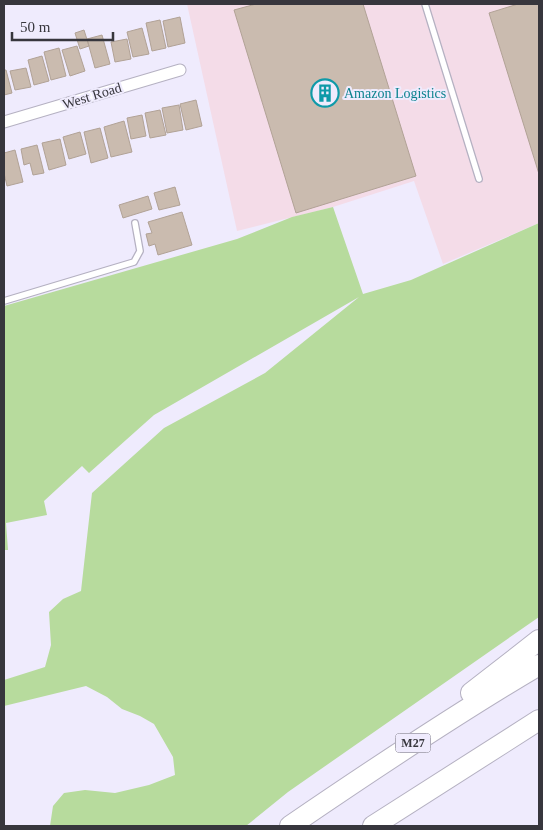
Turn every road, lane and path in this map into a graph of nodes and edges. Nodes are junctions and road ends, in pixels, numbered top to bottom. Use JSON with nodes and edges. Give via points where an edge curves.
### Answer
{"nodes":[{"id":1,"x":426,"y":4,"type":"edge"},
{"id":2,"x":180,"y":70,"type":"dead end"},
{"id":3,"x":4,"y":122,"type":"edge"},
{"id":4,"x":479,"y":178,"type":"dead end"},
{"id":5,"x":135,"y":223,"type":"dead end"},
{"id":6,"x":4,"y":301,"type":"edge"},
{"id":7,"x":539,"y":640,"type":"edge"},
{"id":8,"x":539,"y":665,"type":"edge"},
{"id":9,"x":539,"y":720,"type":"edge"},
{"id":10,"x":539,"y":735,"type":"edge"},
{"id":11,"x":383,"y":762,"type":"junction"},
{"id":12,"x":445,"y":779,"type":"junction"},
{"id":13,"x":290,"y":826,"type":"edge"},
{"id":14,"x":373,"y":826,"type":"edge"}],
"edges":[{"from":1,"to":4,"type":"lane"},
{"from":2,"to":3,"type":"street","name":"West Road"},
{"from":5,"to":6,"type":"lane","via":[[140,252],[134,262]]},
{"from":7,"to":11,"type":"highway","number":"M27"},
{"from":8,"to":11,"type":"highway","number":"M27"},
{"from":9,"to":12,"type":"highway"},
{"from":10,"to":12,"type":"highway"},
{"from":11,"to":13,"type":"highway","number":"M27"},
{"from":12,"to":14,"type":"highway"}]}
